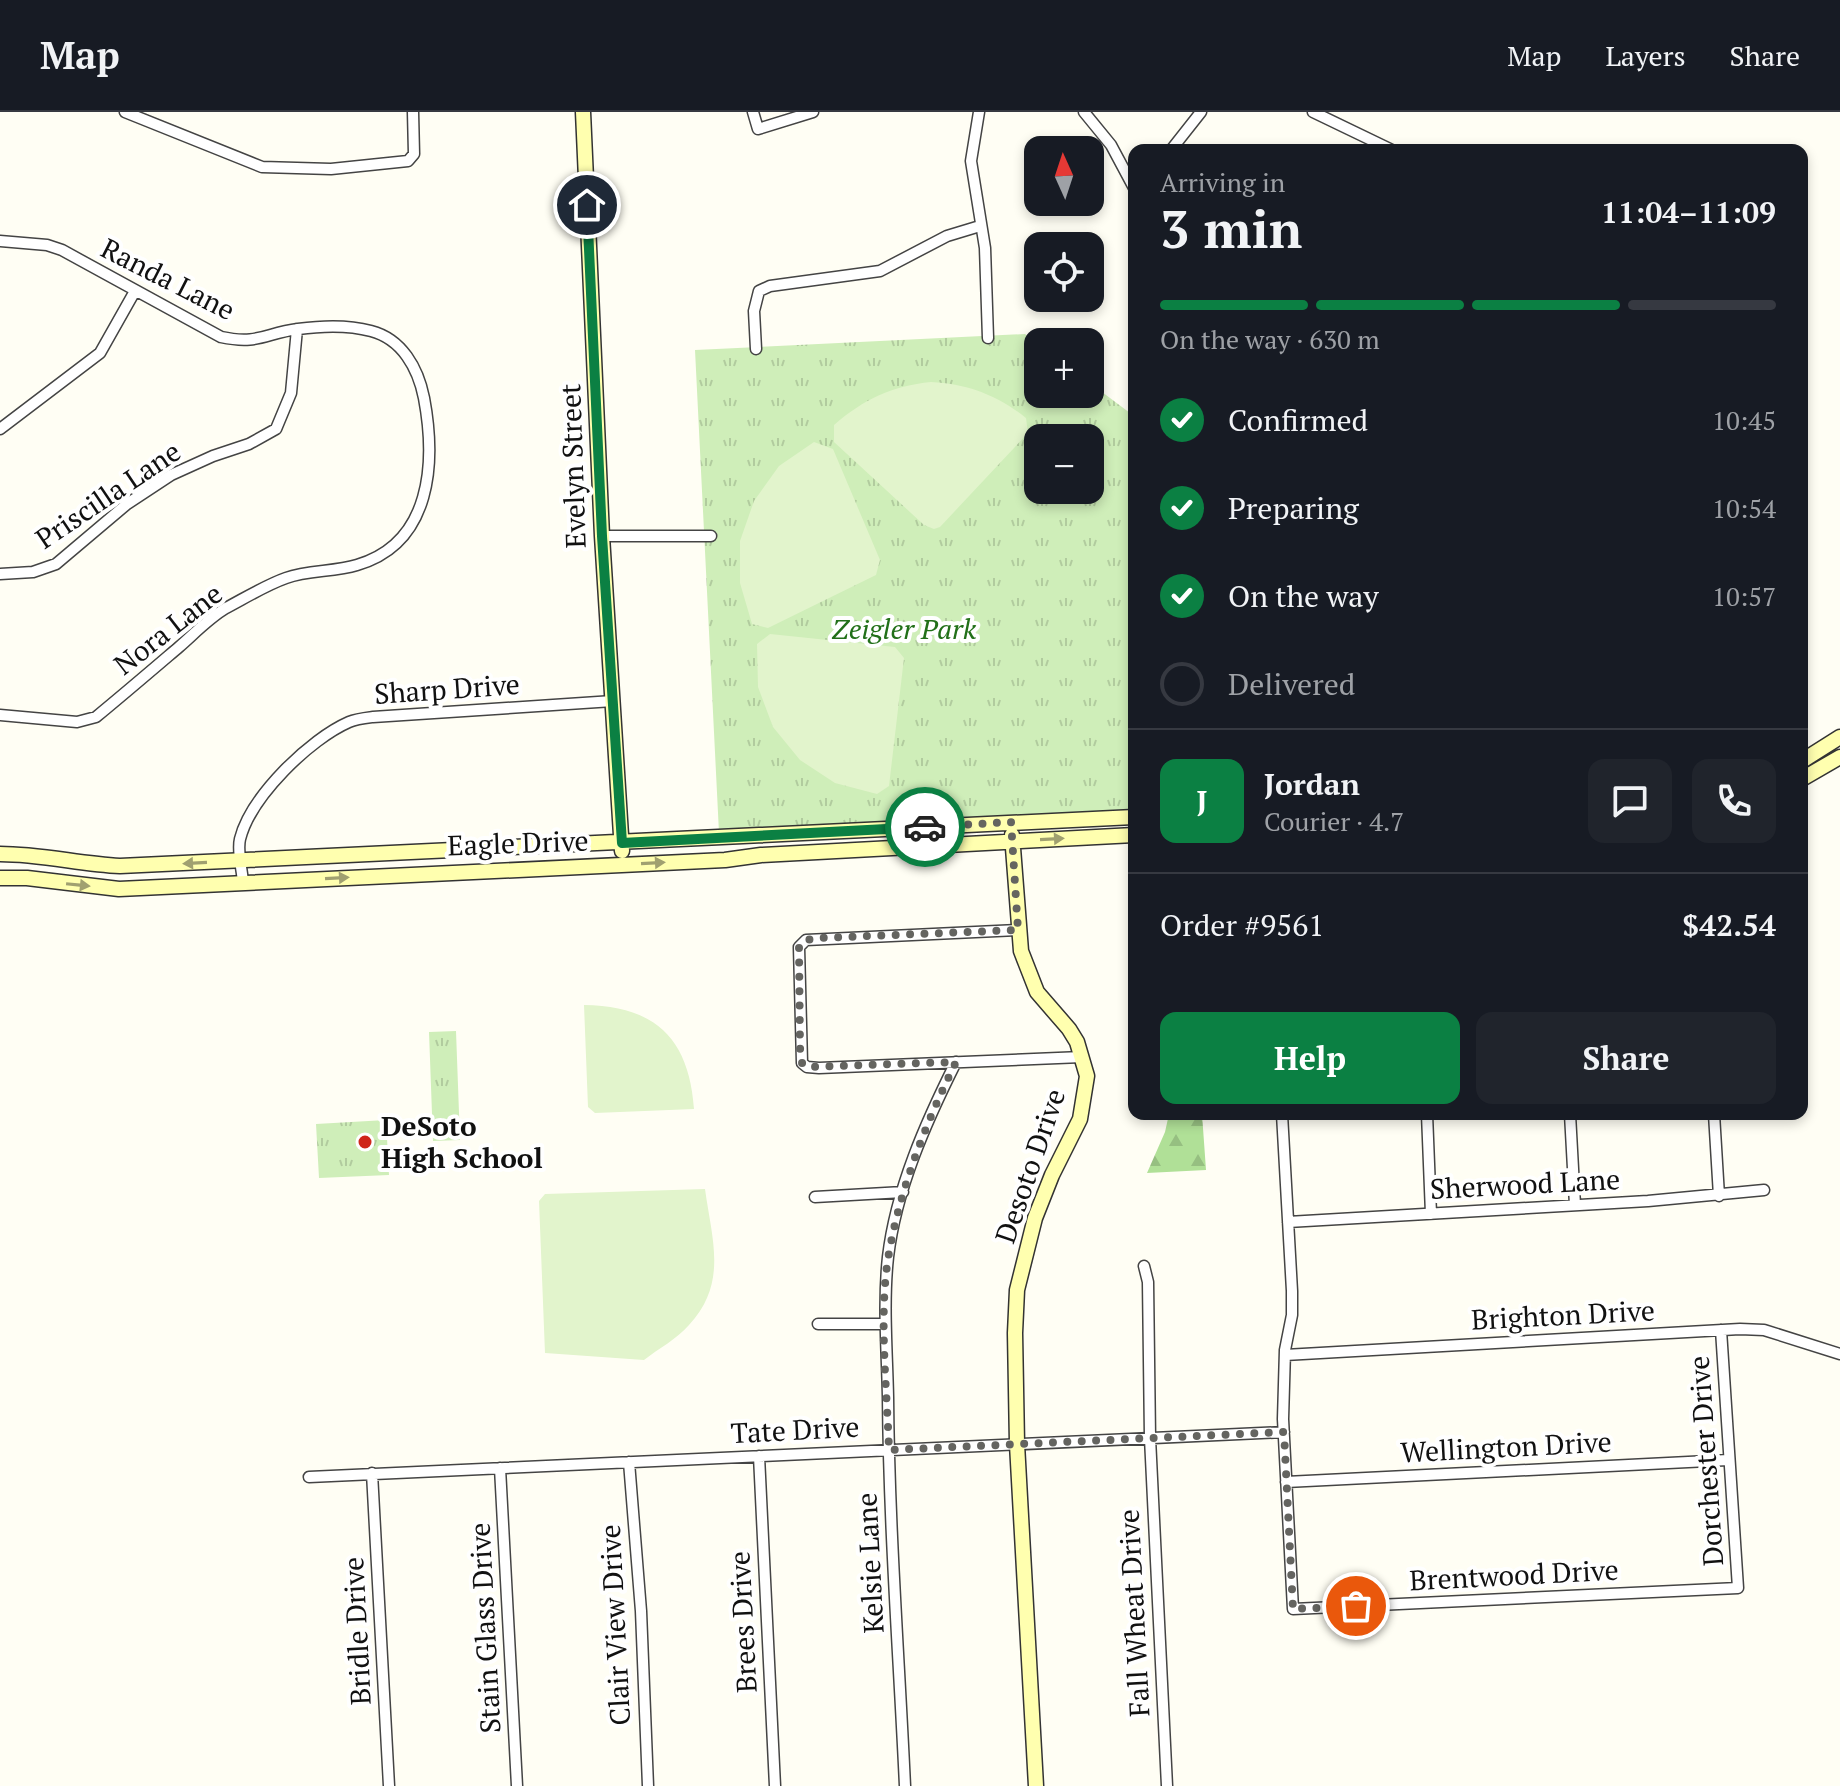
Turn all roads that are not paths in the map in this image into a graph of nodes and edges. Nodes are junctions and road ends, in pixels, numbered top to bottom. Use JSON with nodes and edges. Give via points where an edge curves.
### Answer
{"nodes":[{"id":1,"x":125,"y":112,"type":"edge"},
{"id":2,"x":413,"y":112,"type":"edge"},
{"id":3,"x":583,"y":112,"type":"edge"},
{"id":4,"x":753,"y":112,"type":"edge"},
{"id":5,"x":813,"y":112,"type":"edge"},
{"id":6,"x":979,"y":112,"type":"edge"},
{"id":7,"x":1084,"y":112,"type":"edge"},
{"id":8,"x":1201,"y":112,"type":"edge"},
{"id":9,"x":1313,"y":112,"type":"edge"},
{"id":10,"x":1176,"y":144,"type":"edge"},
{"id":11,"x":1380,"y":144,"type":"edge"},
{"id":12,"x":1128,"y":173,"type":"edge"},
{"id":13,"x":980,"y":226,"type":"junction"},
{"id":14,"x":0,"y":241,"type":"edge"},
{"id":15,"x":135,"y":291,"type":"junction"},
{"id":16,"x":297,"y":329,"type":"junction"},
{"id":17,"x":988,"y":338,"type":"dead end"},
{"id":18,"x":756,"y":349,"type":"dead end"},
{"id":19,"x":424,"y":395,"type":"joint"},
{"id":20,"x":0,"y":429,"type":"edge"},
{"id":21,"x":602,"y":536,"type":"junction"},
{"id":22,"x":711,"y":536,"type":"dead end"},
{"id":23,"x":0,"y":574,"type":"edge"},
{"id":24,"x":613,"y":701,"type":"junction"},
{"id":25,"x":0,"y":715,"type":"edge"},
{"id":26,"x":1840,"y":737,"type":"edge"},
{"id":27,"x":1808,"y":757,"type":"edge"},
{"id":28,"x":1840,"y":757,"type":"edge"},
{"id":29,"x":1808,"y":776,"type":"edge"},
{"id":30,"x":1128,"y":817,"type":"edge"},
{"id":31,"x":1011,"y":822,"type":"junction"},
{"id":32,"x":968,"y":825,"type":"junction"},
{"id":33,"x":1128,"y":835,"type":"edge"},
{"id":34,"x":732,"y":837,"type":"junction"},
{"id":35,"x":1012,"y":841,"type":"junction"},
{"id":36,"x":622,"y":843,"type":"junction"},
{"id":37,"x":871,"y":849,"type":"junction"},
{"id":38,"x":440,"y":851,"type":"junction"},
{"id":39,"x":0,"y":854,"type":"edge"},
{"id":40,"x":733,"y":859,"type":"junction"},
{"id":41,"x":240,"y":860,"type":"junction"},
{"id":42,"x":623,"y":865,"type":"junction"},
{"id":43,"x":442,"y":872,"type":"junction"},
{"id":44,"x":0,"y":878,"type":"edge"},
{"id":45,"x":243,"y":882,"type":"junction"},
{"id":46,"x":1018,"y":930,"type":"junction"},
{"id":47,"x":1082,"y":1057,"type":"junction"},
{"id":48,"x":956,"y":1062,"type":"junction"},
{"id":49,"x":1282,"y":1120,"type":"edge"},
{"id":50,"x":1427,"y":1120,"type":"edge"},
{"id":51,"x":1570,"y":1120,"type":"edge"},
{"id":52,"x":1714,"y":1120,"type":"edge"},
{"id":53,"x":1764,"y":1190,"type":"dead end"},
{"id":54,"x":903,"y":1192,"type":"junction"},
{"id":55,"x":1719,"y":1196,"type":"junction"},
{"id":56,"x":815,"y":1197,"type":"dead end"},
{"id":57,"x":1575,"y":1205,"type":"junction"},
{"id":58,"x":1431,"y":1214,"type":"junction"},
{"id":59,"x":1288,"y":1222,"type":"junction"},
{"id":60,"x":1144,"y":1266,"type":"dead end"},
{"id":61,"x":818,"y":1324,"type":"dead end"},
{"id":62,"x":885,"y":1324,"type":"junction"},
{"id":63,"x":1721,"y":1330,"type":"junction"},
{"id":64,"x":1840,"y":1354,"type":"edge"},
{"id":65,"x":1285,"y":1355,"type":"junction"},
{"id":66,"x":1284,"y":1432,"type":"junction"},
{"id":67,"x":1150,"y":1438,"type":"junction"},
{"id":68,"x":1017,"y":1444,"type":"junction"},
{"id":69,"x":889,"y":1450,"type":"junction"},
{"id":70,"x":759,"y":1456,"type":"junction"},
{"id":71,"x":1728,"y":1460,"type":"junction"},
{"id":72,"x":629,"y":1462,"type":"junction"},
{"id":73,"x":500,"y":1468,"type":"junction"},
{"id":74,"x":372,"y":1473,"type":"junction"},
{"id":75,"x":309,"y":1477,"type":"dead end"},
{"id":76,"x":1286,"y":1482,"type":"junction"},
{"id":77,"x":1738,"y":1588,"type":"joint"},
{"id":78,"x":389,"y":1786,"type":"edge"},
{"id":79,"x":517,"y":1786,"type":"edge"},
{"id":80,"x":648,"y":1786,"type":"edge"},
{"id":81,"x":775,"y":1786,"type":"edge"},
{"id":82,"x":905,"y":1786,"type":"edge"},
{"id":83,"x":1036,"y":1786,"type":"edge"},
{"id":84,"x":1167,"y":1786,"type":"edge"}],
"edges":[{"from":1,"to":2,"type":"street","via":[[262,167],[331,169],[408,161],[414,154]]},
{"from":3,"to":21,"type":"street","name":"Evelyn Street"},
{"from":4,"to":5,"type":"street","via":[[758,129]]},
{"from":6,"to":13,"type":"street","via":[[971,161]]},
{"from":7,"to":12,"type":"street"},
{"from":8,"to":10,"type":"street"},
{"from":9,"to":11,"type":"street"},
{"from":13,"to":17,"type":"street"},
{"from":13,"to":18,"type":"street","via":[[947,236],[880,271],[759,291]]},
{"from":14,"to":15,"type":"street","name":"Randa Lane","via":[[62,250]]},
{"from":15,"to":16,"type":"street","name":"Randa Lane","via":[[221,337],[260,340]]},
{"from":15,"to":20,"type":"street","via":[[100,353]]},
{"from":16,"to":19,"type":"street","name":"Randa Lane","via":[[373,331],[406,351]]},
{"from":16,"to":23,"type":"street","name":"Priscilla Lane","via":[[291,393],[276,429],[171,475],[56,564]]},
{"from":19,"to":25,"type":"street","name":"Nora Lane","via":[[429,456],[424,497],[413,524],[395,547],[357,565],[286,578],[223,610],[96,717],[77,722]]},
{"from":21,"to":22,"type":"street"},
{"from":21,"to":24,"type":"street","name":"Evelyn Street"},
{"from":24,"to":36,"type":"street","name":"Evelyn Street"},
{"from":24,"to":41,"type":"street","name":"Sharp Drive","via":[[351,720],[316,741],[273,783],[239,840]]},
{"from":26,"to":27,"type":"street"},
{"from":28,"to":29,"type":"street"},
{"from":30,"to":31,"type":"street","name":"Eagle Drive"},
{"from":31,"to":32,"type":"street","name":"Eagle Drive"},
{"from":31,"to":35,"type":"street","name":"Desoto Drive"},
{"from":32,"to":34,"type":"street","name":"Eagle Drive"},
{"from":32,"to":37,"type":"street","via":[[966,835]]},
{"from":35,"to":33,"type":"street","name":"Eagle Drive","one_way":true},
{"from":34,"to":36,"type":"street","name":"Eagle Drive"},
{"from":34,"to":40,"type":"street"},
{"from":35,"to":37,"type":"street","name":"Eagle Drive"},
{"from":35,"to":46,"type":"street","name":"Desoto Drive"},
{"from":36,"to":38,"type":"street","name":"Eagle Drive"},
{"from":36,"to":42,"type":"street","name":"Evelyn Street"},
{"from":37,"to":40,"type":"street","name":"Eagle Drive"},
{"from":38,"to":41,"type":"street","name":"Eagle Drive"},
{"from":38,"to":43,"type":"street"},
{"from":41,"to":39,"type":"street","name":"Eagle Drive","one_way":true,"via":[[120,866]]},
{"from":42,"to":40,"type":"street","name":"Eagle Drive","one_way":true},
{"from":41,"to":45,"type":"street","name":"Sharp Drive"},
{"from":42,"to":43,"type":"street","name":"Eagle Drive"},
{"from":45,"to":43,"type":"street","name":"Eagle Drive","one_way":true},
{"from":44,"to":45,"type":"street","name":"Eagle Drive","one_way":true,"via":[[119,889]]},
{"from":46,"to":47,"type":"street","name":"Desoto Drive","via":[[1037,992],[1069,1029]]},
{"from":46,"to":48,"type":"street","via":[[819,938],[799,947],[800,1048],[807,1067]]},
{"from":47,"to":48,"type":"street"},
{"from":47,"to":68,"type":"street","name":"Desoto Drive","via":[[1087,1076],[1080,1119],[1035,1218],[1017,1290]]},
{"from":48,"to":54,"type":"street","name":"Kelsie Lane","via":[[925,1126]]},
{"from":49,"to":59,"type":"street"},
{"from":50,"to":58,"type":"street"},
{"from":51,"to":57,"type":"street"},
{"from":52,"to":55,"type":"street"},
{"from":53,"to":55,"type":"street","name":"Sherwood Lane"},
{"from":54,"to":56,"type":"street"},
{"from":54,"to":62,"type":"street","name":"Kelsie Lane","via":[[888,1256]]},
{"from":55,"to":57,"type":"street","name":"Sherwood Lane"},
{"from":57,"to":58,"type":"street","name":"Sherwood Lane"},
{"from":58,"to":59,"type":"street","name":"Sherwood Lane"},
{"from":59,"to":65,"type":"street","via":[[1292,1315]]},
{"from":60,"to":67,"type":"street","name":"Fall Wheat Drive"},
{"from":61,"to":62,"type":"street"},
{"from":62,"to":69,"type":"street","name":"Kelsie Lane"},
{"from":63,"to":64,"type":"street","name":"Brighton Drive","via":[[1764,1330]]},
{"from":63,"to":65,"type":"street","name":"Brighton Drive"},
{"from":63,"to":71,"type":"street","name":"Dorchester Drive"},
{"from":65,"to":66,"type":"street"},
{"from":66,"to":67,"type":"street","name":"Tate Drive"},
{"from":66,"to":76,"type":"street"},
{"from":67,"to":68,"type":"street","name":"Tate Drive"},
{"from":67,"to":84,"type":"street","name":"Fall Wheat Drive"},
{"from":68,"to":69,"type":"street","name":"Tate Drive"},
{"from":68,"to":83,"type":"street","name":"Desoto Drive"},
{"from":69,"to":70,"type":"street","name":"Tate Drive"},
{"from":69,"to":82,"type":"street","name":"Kelsie Lane"},
{"from":70,"to":72,"type":"street","name":"Tate Drive"},
{"from":70,"to":81,"type":"street","name":"Brees Drive"},
{"from":71,"to":76,"type":"street","name":"Wellington Drive"},
{"from":71,"to":77,"type":"street","name":"Dorchester Drive"},
{"from":72,"to":73,"type":"street","name":"Tate Drive"},
{"from":72,"to":80,"type":"street","name":"Clair View Drive"},
{"from":73,"to":74,"type":"street","name":"Tate Drive"},
{"from":73,"to":79,"type":"street","name":"Stain Glass Drive"},
{"from":74,"to":75,"type":"street","name":"Tate Drive"},
{"from":74,"to":78,"type":"street","name":"Bridle Drive"},
{"from":76,"to":77,"type":"street","name":"Brentwood Drive","via":[[1293,1609]]}]}
